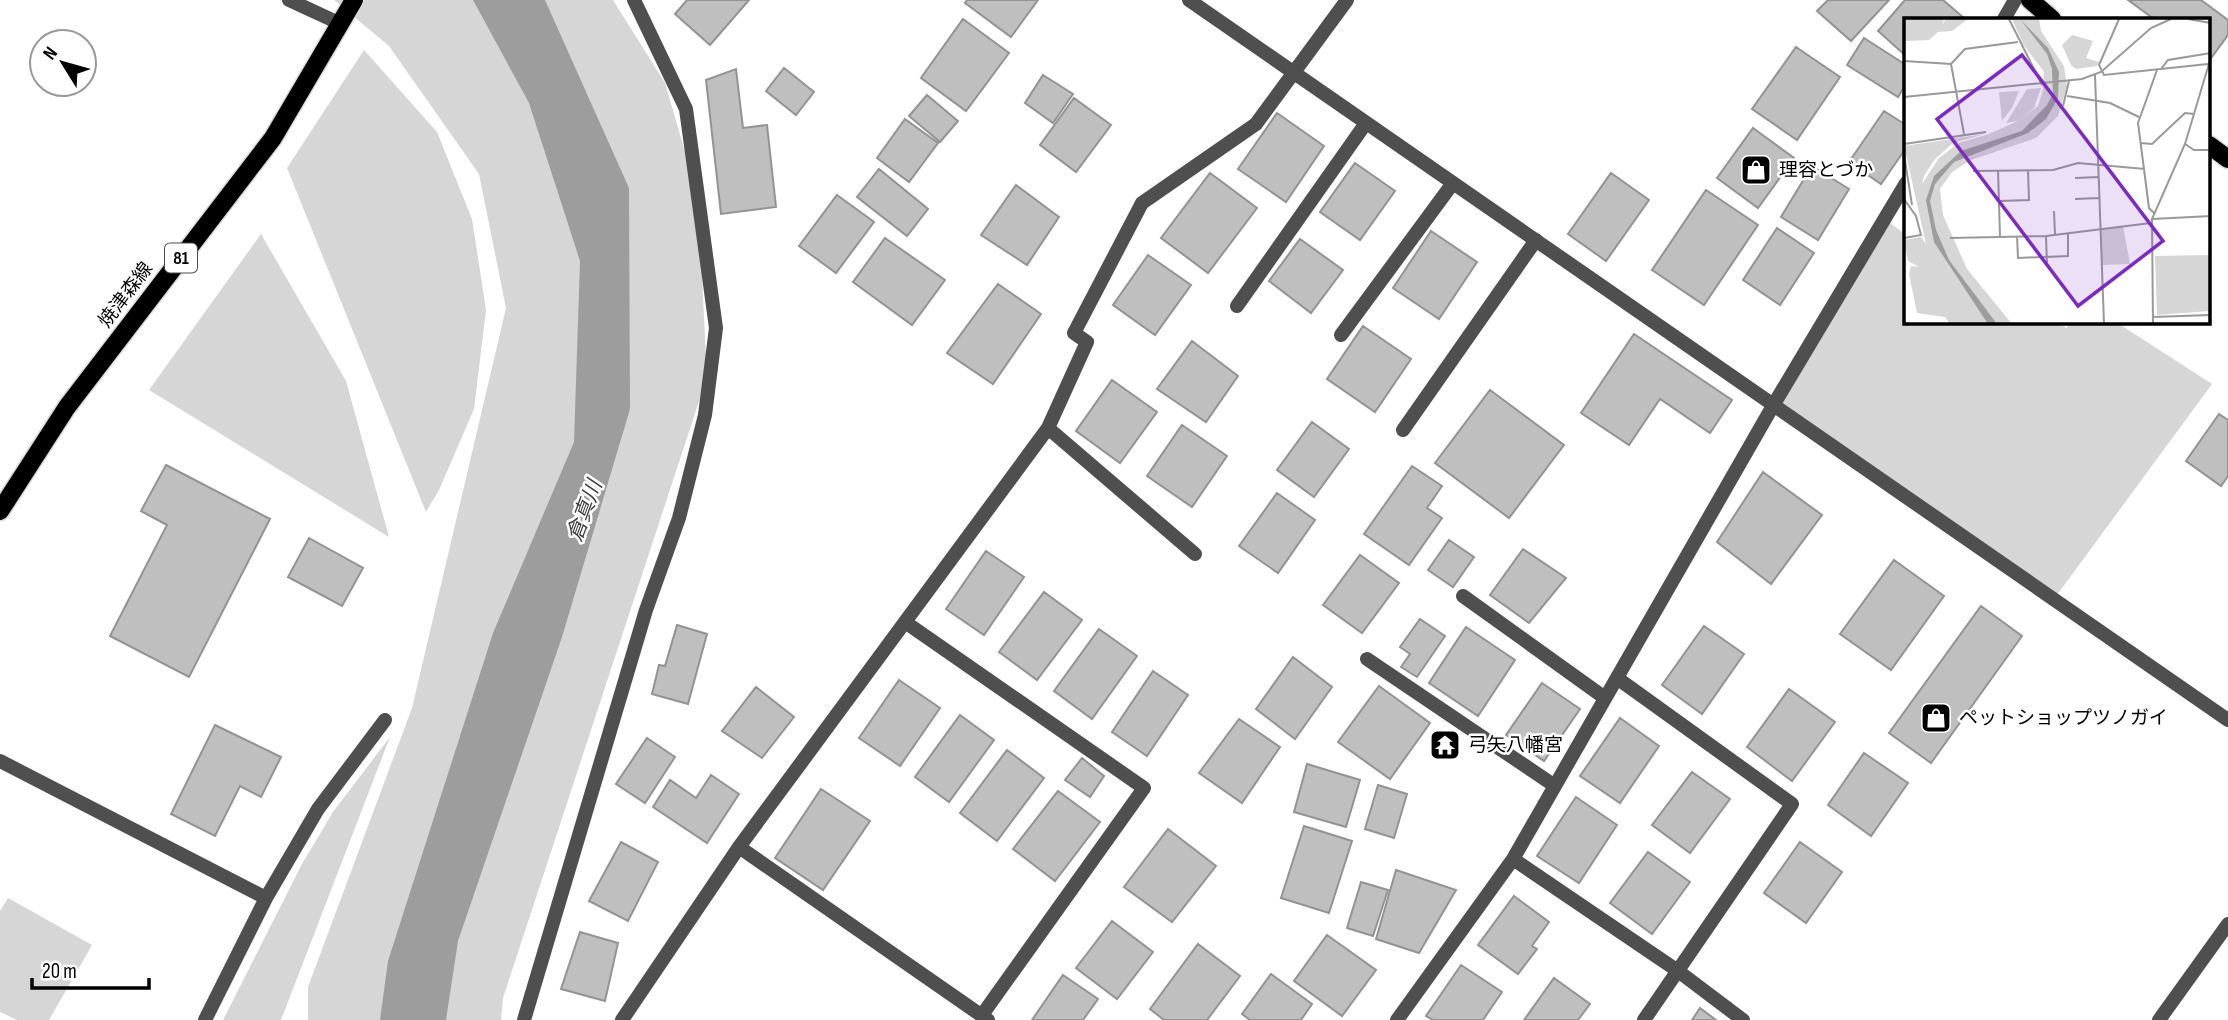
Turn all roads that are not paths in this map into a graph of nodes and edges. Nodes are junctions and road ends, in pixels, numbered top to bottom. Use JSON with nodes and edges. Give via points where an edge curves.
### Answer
{"nodes":[{"id":1,"x":289,"y":0,"type":"edge"},
{"id":2,"x":354,"y":0,"type":"edge"},
{"id":3,"x":634,"y":0,"type":"edge"},
{"id":4,"x":1189,"y":0,"type":"edge"},
{"id":5,"x":1347,"y":0,"type":"edge"},
{"id":6,"x":2015,"y":0,"type":"edge"},
{"id":7,"x":2030,"y":0,"type":"edge"},
{"id":8,"x":2005,"y":18,"type":"edge"},
{"id":9,"x":2051,"y":18,"type":"edge"},
{"id":10,"x":341,"y":24,"type":"junction"},
{"id":11,"x":1296,"y":73,"type":"junction"},
{"id":12,"x":1366,"y":122,"type":"junction"},
{"id":13,"x":2210,"y":146,"type":"edge"},
{"id":14,"x":2228,"y":159,"type":"edge"},
{"id":15,"x":1453,"y":183,"type":"junction"},
{"id":16,"x":1904,"y":186,"type":"edge"},
{"id":17,"x":1536,"y":240,"type":"junction"},
{"id":18,"x":1237,"y":306,"type":"dead end"},
{"id":19,"x":1340,"y":335,"type":"dead end"},
{"id":20,"x":1774,"y":404,"type":"junction"},
{"id":21,"x":1048,"y":429,"type":"junction"},
{"id":22,"x":1403,"y":430,"type":"dead end"},
{"id":23,"x":0,"y":511,"type":"edge"},
{"id":24,"x":1195,"y":554,"type":"dead end"},
{"id":25,"x":1463,"y":596,"type":"dead end"},
{"id":26,"x":905,"y":622,"type":"junction"},
{"id":27,"x":1367,"y":659,"type":"dead end"},
{"id":28,"x":1617,"y":678,"type":"junction"},
{"id":29,"x":1605,"y":698,"type":"junction"},
{"id":30,"x":385,"y":719,"type":"dead end"},
{"id":31,"x":2228,"y":720,"type":"edge"},
{"id":32,"x":0,"y":761,"type":"edge"},
{"id":33,"x":1555,"y":786,"type":"junction"},
{"id":34,"x":739,"y":847,"type":"junction"},
{"id":35,"x":1513,"y":859,"type":"junction"},
{"id":36,"x":266,"y":898,"type":"junction"},
{"id":37,"x":2228,"y":924,"type":"edge"},
{"id":38,"x":1678,"y":971,"type":"junction"},
{"id":39,"x":985,"y":1017,"type":"edge"},
{"id":40,"x":205,"y":1020,"type":"edge"},
{"id":41,"x":524,"y":1020,"type":"edge"},
{"id":42,"x":622,"y":1020,"type":"edge"},
{"id":43,"x":1397,"y":1020,"type":"edge"},
{"id":44,"x":1644,"y":1020,"type":"edge"},
{"id":45,"x":1743,"y":1020,"type":"edge"},
{"id":46,"x":2159,"y":1020,"type":"edge"}],
"edges":[{"from":1,"to":10,"type":"street"},
{"from":2,"to":10,"type":"main road","name":"焼津森線","number":"81"},
{"from":3,"to":41,"type":"street","via":[[687,109],[716,328],[705,415],[678,518],[646,610]]},
{"from":4,"to":11,"type":"street"},
{"from":5,"to":11,"type":"street"},
{"from":6,"to":8,"type":"street"},
{"from":7,"to":9,"type":"main road"},
{"from":10,"to":23,"type":"main road","name":"焼津森線","number":"81","via":[[273,138],[67,407]]},
{"from":11,"to":12,"type":"street"},
{"from":11,"to":21,"type":"street","via":[[1256,124],[1142,202],[1074,332],[1087,342]]},
{"from":12,"to":15,"type":"street"},
{"from":12,"to":18,"type":"street"},
{"from":13,"to":14,"type":"main road"},
{"from":15,"to":17,"type":"street"},
{"from":15,"to":19,"type":"street"},
{"from":16,"to":20,"type":"street"},
{"from":17,"to":20,"type":"street"},
{"from":17,"to":22,"type":"street"},
{"from":20,"to":28,"type":"street"},
{"from":20,"to":31,"type":"street"},
{"from":21,"to":24,"type":"street"},
{"from":21,"to":26,"type":"street"},
{"from":25,"to":29,"type":"street"},
{"from":26,"to":34,"type":"street"},
{"from":26,"to":39,"type":"street","via":[[1144,788]]},
{"from":27,"to":33,"type":"street"},
{"from":28,"to":29,"type":"street"},
{"from":28,"to":38,"type":"street","via":[[1792,804]]},
{"from":29,"to":33,"type":"street"},
{"from":30,"to":36,"type":"street","via":[[318,809]]},
{"from":32,"to":36,"type":"street"},
{"from":33,"to":35,"type":"street"},
{"from":34,"to":39,"type":"street"},
{"from":34,"to":42,"type":"street"},
{"from":35,"to":38,"type":"street"},
{"from":35,"to":43,"type":"street"},
{"from":36,"to":40,"type":"street"},
{"from":37,"to":46,"type":"street"},
{"from":38,"to":44,"type":"street"},
{"from":38,"to":45,"type":"street"}]}
